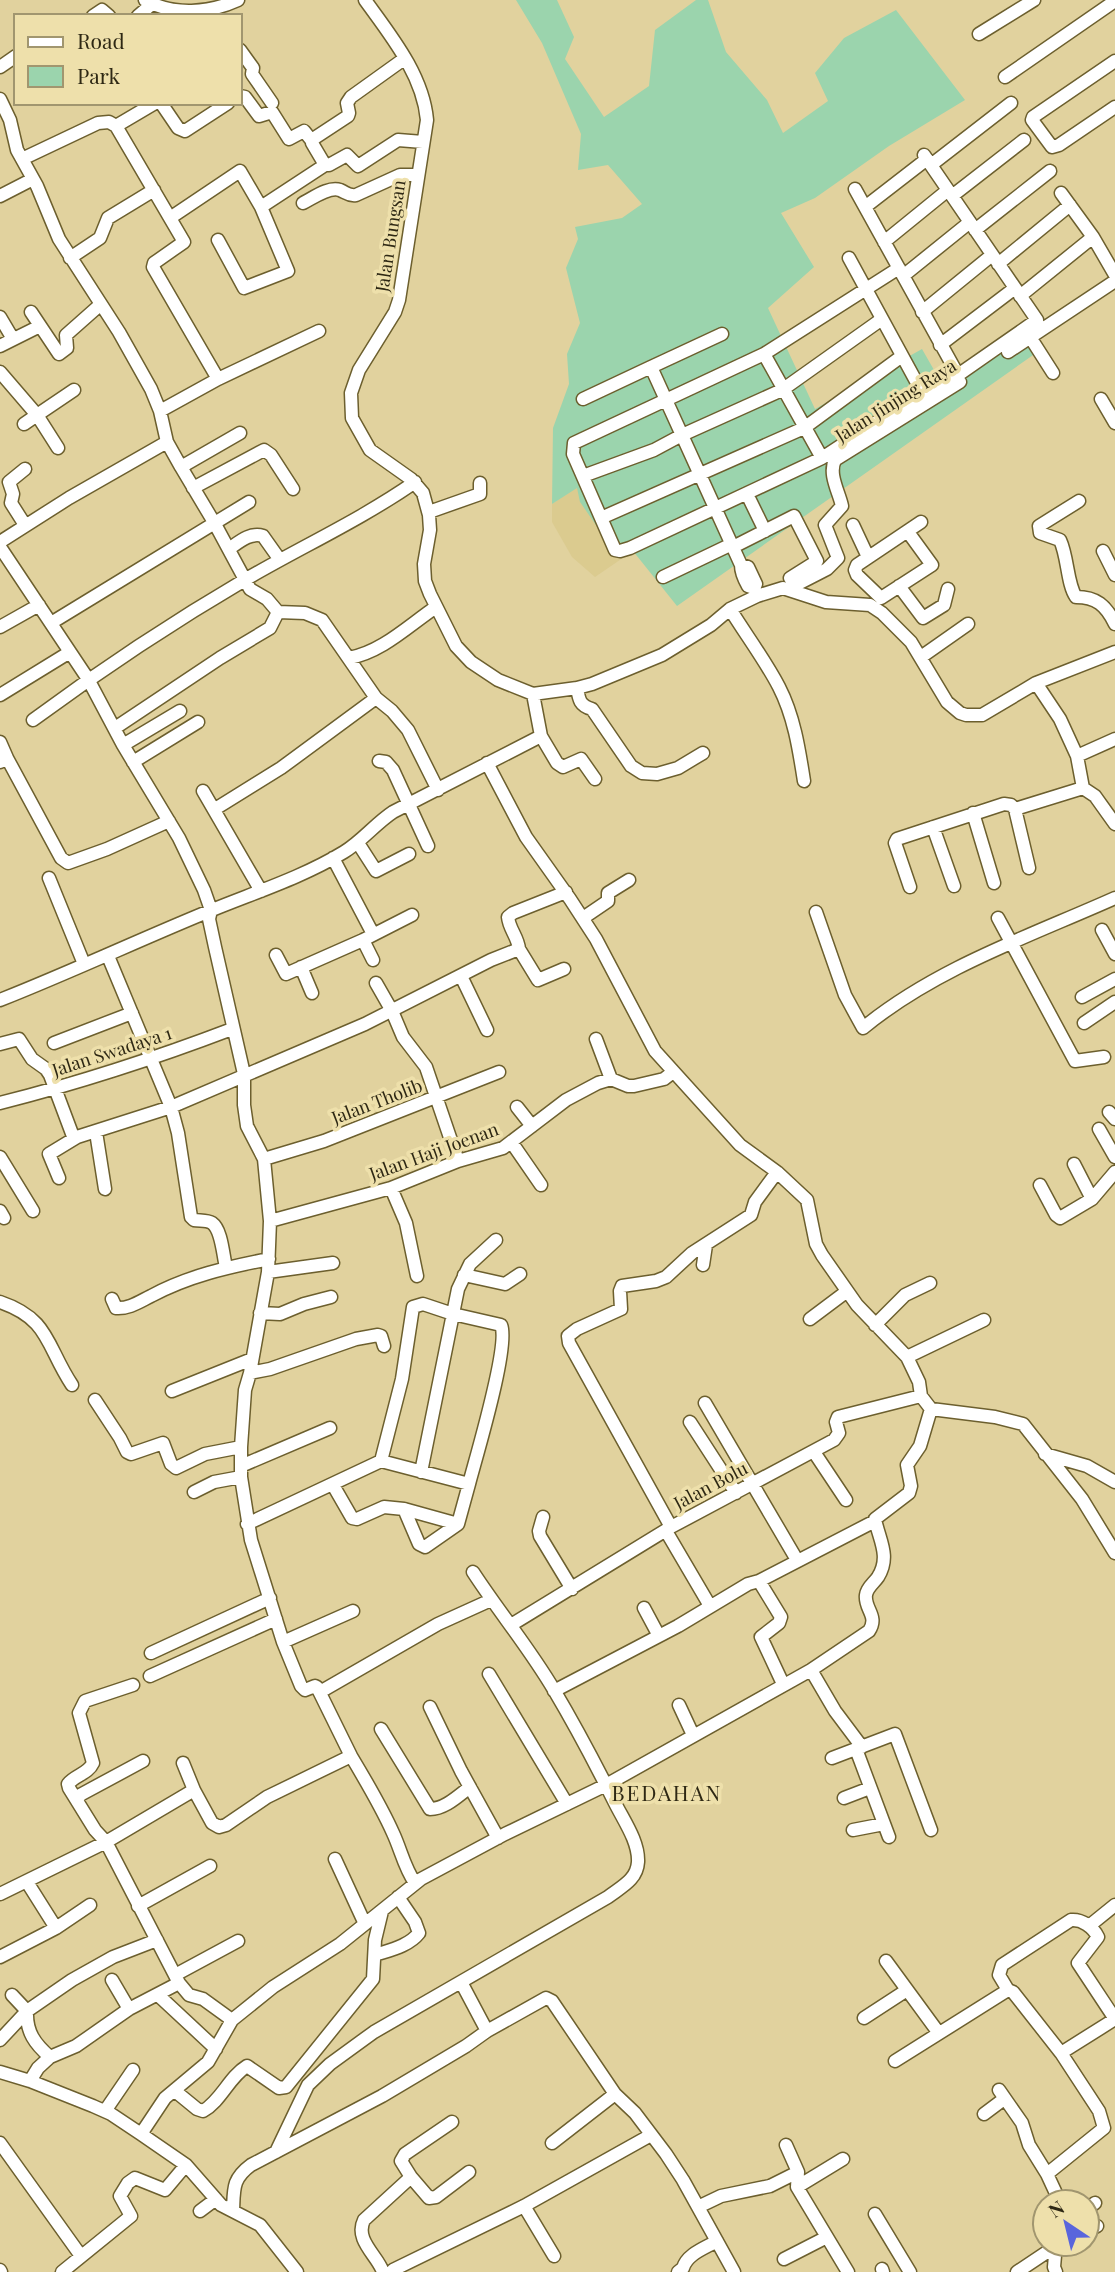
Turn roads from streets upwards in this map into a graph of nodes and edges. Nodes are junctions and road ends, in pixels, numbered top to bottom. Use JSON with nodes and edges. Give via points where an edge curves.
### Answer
{"nodes":[{"id":1,"x":239,"y":0,"type":"edge"},
{"id":2,"x":365,"y":0,"type":"edge"},
{"id":3,"x":1034,"y":0,"type":"edge"},
{"id":4,"x":1115,"y":1,"type":"edge"},
{"id":5,"x":149,"y":2,"type":"edge"},
{"id":6,"x":196,"y":13,"type":"edge"},
{"id":7,"x":214,"y":13,"type":"edge"},
{"id":8,"x":979,"y":34,"type":"dead end"},
{"id":9,"x":242,"y":53,"type":"edge"},
{"id":10,"x":404,"y":59,"type":"junction"},
{"id":11,"x":1115,"y":61,"type":"edge"},
{"id":12,"x":1005,"y":77,"type":"dead end"},
{"id":13,"x":242,"y":96,"type":"edge"},
{"id":14,"x":0,"y":99,"type":"edge"},
{"id":15,"x":271,"y":103,"type":"dead end"},
{"id":16,"x":1011,"y":103,"type":"dead end"},
{"id":17,"x":152,"y":105,"type":"edge"},
{"id":18,"x":162,"y":105,"type":"edge"},
{"id":19,"x":225,"y":105,"type":"edge"},
{"id":20,"x":1115,"y":107,"type":"edge"},
{"id":21,"x":116,"y":127,"type":"junction"},
{"id":22,"x":1024,"y":140,"type":"dead end"},
{"id":23,"x":312,"y":141,"type":"junction"},
{"id":24,"x":423,"y":142,"type":"junction"},
{"id":25,"x":22,"y":159,"type":"junction"},
{"id":26,"x":928,"y":159,"type":"junction"},
{"id":27,"x":325,"y":165,"type":"junction"},
{"id":28,"x":1050,"y":171,"type":"dead end"},
{"id":29,"x":418,"y":175,"type":"junction"},
{"id":30,"x":33,"y":178,"type":"junction"},
{"id":31,"x":855,"y":189,"type":"dead end"},
{"id":32,"x":154,"y":190,"type":"junction"},
{"id":33,"x":950,"y":193,"type":"junction"},
{"id":34,"x":1062,"y":193,"type":"dead end"},
{"id":35,"x":0,"y":196,"type":"edge"},
{"id":36,"x":303,"y":203,"type":"dead end"},
{"id":37,"x":1070,"y":205,"type":"junction"},
{"id":38,"x":261,"y":207,"type":"junction"},
{"id":39,"x":865,"y":207,"type":"junction"},
{"id":40,"x":170,"y":218,"type":"junction"},
{"id":41,"x":973,"y":226,"type":"junction"},
{"id":42,"x":1093,"y":237,"type":"junction"},
{"id":43,"x":218,"y":240,"type":"dead end"},
{"id":44,"x":884,"y":242,"type":"junction"},
{"id":45,"x":849,"y":257,"type":"dead end"},
{"id":46,"x":70,"y":258,"type":"junction"},
{"id":47,"x":995,"y":260,"type":"junction"},
{"id":48,"x":901,"y":272,"type":"junction"},
{"id":49,"x":1115,"y":275,"type":"edge"},
{"id":50,"x":1115,"y":281,"type":"edge"},
{"id":51,"x":867,"y":289,"type":"junction"},
{"id":52,"x":1017,"y":292,"type":"junction"},
{"id":53,"x":101,"y":304,"type":"junction"},
{"id":54,"x":31,"y":312,"type":"dead end"},
{"id":55,"x":922,"y":312,"type":"junction"},
{"id":56,"x":0,"y":317,"type":"edge"},
{"id":57,"x":882,"y":319,"type":"junction"},
{"id":58,"x":40,"y":326,"type":"junction"},
{"id":59,"x":1035,"y":329,"type":"junction"},
{"id":60,"x":319,"y":331,"type":"dead end"},
{"id":61,"x":722,"y":334,"type":"dead end"},
{"id":62,"x":13,"y":339,"type":"junction"},
{"id":63,"x":940,"y":345,"type":"junction"},
{"id":64,"x":0,"y":346,"type":"edge"},
{"id":65,"x":764,"y":354,"type":"junction"},
{"id":66,"x":902,"y":356,"type":"junction"},
{"id":67,"x":651,"y":368,"type":"junction"},
{"id":68,"x":0,"y":372,"type":"edge"},
{"id":69,"x":1053,"y":373,"type":"dead end"},
{"id":70,"x":958,"y":375,"type":"junction"},
{"id":71,"x":218,"y":379,"type":"junction"},
{"id":72,"x":75,"y":390,"type":"dead end"},
{"id":73,"x":782,"y":390,"type":"junction"},
{"id":74,"x":923,"y":394,"type":"junction"},
{"id":75,"x":583,"y":399,"type":"dead end"},
{"id":76,"x":665,"y":399,"type":"junction"},
{"id":77,"x":1101,"y":399,"type":"dead end"},
{"id":78,"x":160,"y":411,"type":"junction"},
{"id":79,"x":37,"y":415,"type":"junction"},
{"id":80,"x":1115,"y":422,"type":"edge"},
{"id":81,"x":24,"y":424,"type":"dead end"},
{"id":82,"x":804,"y":428,"type":"junction"},
{"id":83,"x":240,"y":433,"type":"dead end"},
{"id":84,"x":682,"y":435,"type":"junction"},
{"id":85,"x":167,"y":442,"type":"junction"},
{"id":86,"x":58,"y":448,"type":"dead end"},
{"id":87,"x":822,"y":458,"type":"junction"},
{"id":88,"x":181,"y":467,"type":"junction"},
{"id":89,"x":25,"y":469,"type":"dead end"},
{"id":90,"x":700,"y":475,"type":"junction"},
{"id":91,"x":583,"y":476,"type":"junction"},
{"id":92,"x":415,"y":482,"type":"junction"},
{"id":93,"x":480,"y":483,"type":"dead end"},
{"id":94,"x":193,"y":488,"type":"junction"},
{"id":95,"x":293,"y":489,"type":"dead end"},
{"id":96,"x":747,"y":494,"type":"junction"},
{"id":97,"x":1079,"y":501,"type":"dead end"},
{"id":98,"x":249,"y":502,"type":"dead end"},
{"id":99,"x":715,"y":509,"type":"junction"},
{"id":100,"x":429,"y":512,"type":"junction"},
{"id":101,"x":601,"y":518,"type":"junction"},
{"id":102,"x":921,"y":522,"type":"dead end"},
{"id":103,"x":215,"y":524,"type":"junction"},
{"id":104,"x":25,"y":525,"type":"junction"},
{"id":105,"x":853,"y":525,"type":"dead end"},
{"id":106,"x":765,"y":531,"type":"junction"},
{"id":107,"x":908,"y":532,"type":"junction"},
{"id":108,"x":0,"y":545,"type":"edge"},
{"id":109,"x":732,"y":546,"type":"junction"},
{"id":110,"x":229,"y":549,"type":"junction"},
{"id":111,"x":1103,"y":551,"type":"dead end"},
{"id":112,"x":868,"y":557,"type":"junction"},
{"id":113,"x":280,"y":560,"type":"junction"},
{"id":114,"x":1115,"y":575,"type":"edge"},
{"id":115,"x":663,"y":577,"type":"dead end"},
{"id":116,"x":246,"y":579,"type":"junction"},
{"id":117,"x":790,"y":583,"type":"junction"},
{"id":118,"x":899,"y":586,"type":"junction"},
{"id":119,"x":948,"y":589,"type":"dead end"},
{"id":120,"x":755,"y":592,"type":"junction"},
{"id":121,"x":872,"y":599,"type":"junction"},
{"id":122,"x":39,"y":605,"type":"junction"},
{"id":123,"x":436,"y":607,"type":"junction"},
{"id":124,"x":730,"y":609,"type":"junction"},
{"id":125,"x":278,"y":612,"type":"junction"},
{"id":126,"x":1,"y":623,"type":"edge"},
{"id":127,"x":51,"y":623,"type":"junction"},
{"id":128,"x":968,"y":624,"type":"dead end"},
{"id":129,"x":1115,"y":624,"type":"edge"},
{"id":130,"x":70,"y":652,"type":"junction"},
{"id":131,"x":1115,"y":652,"type":"edge"},
{"id":132,"x":920,"y":657,"type":"junction"},
{"id":133,"x":349,"y":658,"type":"junction"},
{"id":134,"x":88,"y":679,"type":"junction"},
{"id":135,"x":1036,"y":683,"type":"junction"},
{"id":136,"x":577,"y":688,"type":"junction"},
{"id":137,"x":533,"y":694,"type":"junction"},
{"id":138,"x":0,"y":695,"type":"edge"},
{"id":139,"x":376,"y":698,"type":"junction"},
{"id":140,"x":180,"y":711,"type":"dead end"},
{"id":141,"x":33,"y":720,"type":"dead end"},
{"id":142,"x":198,"y":722,"type":"dead end"},
{"id":143,"x":115,"y":729,"type":"junction"},
{"id":144,"x":541,"y":736,"type":"junction"},
{"id":145,"x":1115,"y":739,"type":"edge"},
{"id":146,"x":0,"y":742,"type":"edge"},
{"id":147,"x":123,"y":745,"type":"junction"},
{"id":148,"x":703,"y":753,"type":"dead end"},
{"id":149,"x":1077,"y":756,"type":"junction"},
{"id":150,"x":3,"y":760,"type":"edge"},
{"id":151,"x":379,"y":761,"type":"dead end"},
{"id":152,"x":133,"y":762,"type":"junction"},
{"id":153,"x":487,"y":763,"type":"junction"},
{"id":154,"x":595,"y":779,"type":"dead end"},
{"id":155,"x":804,"y":781,"type":"dead end"},
{"id":156,"x":1083,"y":788,"type":"junction"},
{"id":157,"x":438,"y":790,"type":"junction"},
{"id":158,"x":203,"y":791,"type":"dead end"},
{"id":159,"x":408,"y":805,"type":"junction"},
{"id":160,"x":1015,"y":808,"type":"junction"},
{"id":161,"x":215,"y":809,"type":"junction"},
{"id":162,"x":973,"y":813,"type":"junction"},
{"id":163,"x":169,"y":821,"type":"junction"},
{"id":164,"x":1115,"y":824,"type":"edge"},
{"id":165,"x":933,"y":827,"type":"junction"},
{"id":166,"x":358,"y":843,"type":"junction"},
{"id":167,"x":428,"y":846,"type":"dead end"},
{"id":168,"x":409,"y":854,"type":"dead end"},
{"id":169,"x":333,"y":858,"type":"junction"},
{"id":170,"x":1029,"y":868,"type":"dead end"},
{"id":171,"x":49,"y":878,"type":"dead end"},
{"id":172,"x":629,"y":880,"type":"dead end"},
{"id":173,"x":995,"y":883,"type":"dead end"},
{"id":174,"x":954,"y":886,"type":"dead end"},
{"id":175,"x":910,"y":887,"type":"dead end"},
{"id":176,"x":261,"y":891,"type":"junction"},
{"id":177,"x":566,"y":892,"type":"junction"},
{"id":178,"x":1115,"y":898,"type":"edge"},
{"id":179,"x":211,"y":910,"type":"junction"},
{"id":180,"x":816,"y":912,"type":"dead end"},
{"id":181,"x":412,"y":915,"type":"dead end"},
{"id":182,"x":583,"y":918,"type":"junction"},
{"id":183,"x":998,"y":918,"type":"dead end"},
{"id":184,"x":1102,"y":930,"type":"dead end"},
{"id":185,"x":368,"y":937,"type":"junction"},
{"id":186,"x":1012,"y":943,"type":"junction"},
{"id":187,"x":520,"y":949,"type":"junction"},
{"id":188,"x":1115,"y":954,"type":"edge"},
{"id":189,"x":276,"y":955,"type":"dead end"},
{"id":190,"x":108,"y":956,"type":"junction"},
{"id":191,"x":373,"y":960,"type":"dead end"},
{"id":192,"x":84,"y":964,"type":"junction"},
{"id":193,"x":301,"y":967,"type":"junction"},
{"id":194,"x":564,"y":969,"type":"dead end"},
{"id":195,"x":461,"y":976,"type":"junction"},
{"id":196,"x":1115,"y":979,"type":"edge"},
{"id":197,"x":376,"y":983,"type":"dead end"},
{"id":198,"x":312,"y":993,"type":"dead end"},
{"id":199,"x":1082,"y":997,"type":"dead end"},
{"id":200,"x":0,"y":1000,"type":"edge"},
{"id":201,"x":1115,"y":1002,"type":"edge"},
{"id":202,"x":393,"y":1011,"type":"junction"},
{"id":203,"x":132,"y":1013,"type":"junction"},
{"id":204,"x":1084,"y":1023,"type":"dead end"},
{"id":205,"x":232,"y":1029,"type":"junction"},
{"id":206,"x":487,"y":1030,"type":"dead end"},
{"id":207,"x":596,"y":1039,"type":"dead end"},
{"id":208,"x":54,"y":1043,"type":"dead end"},
{"id":209,"x":0,"y":1044,"type":"edge"},
{"id":210,"x":1104,"y":1056,"type":"dead end"},
{"id":211,"x":152,"y":1059,"type":"junction"},
{"id":212,"x":499,"y":1072,"type":"dead end"},
{"id":213,"x":673,"y":1072,"type":"junction"},
{"id":214,"x":244,"y":1074,"type":"junction"},
{"id":215,"x":611,"y":1079,"type":"junction"},
{"id":216,"x":56,"y":1090,"type":"junction"},
{"id":217,"x":438,"y":1097,"type":"junction"},
{"id":218,"x":0,"y":1103,"type":"edge"},
{"id":219,"x":171,"y":1107,"type":"junction"},
{"id":220,"x":517,"y":1107,"type":"dead end"},
{"id":221,"x":532,"y":1126,"type":"junction"},
{"id":222,"x":1099,"y":1129,"type":"dead end"},
{"id":223,"x":96,"y":1132,"type":"junction"},
{"id":224,"x":74,"y":1139,"type":"junction"},
{"id":225,"x":512,"y":1143,"type":"junction"},
{"id":226,"x":0,"y":1157,"type":"edge"},
{"id":227,"x":1115,"y":1157,"type":"edge"},
{"id":228,"x":264,"y":1159,"type":"junction"},
{"id":229,"x":458,"y":1161,"type":"junction"},
{"id":230,"x":1074,"y":1164,"type":"dead end"},
{"id":231,"x":777,"y":1172,"type":"junction"},
{"id":232,"x":1115,"y":1172,"type":"edge"},
{"id":233,"x":59,"y":1178,"type":"dead end"},
{"id":234,"x":541,"y":1185,"type":"dead end"},
{"id":235,"x":1040,"y":1185,"type":"dead end"},
{"id":236,"x":391,"y":1188,"type":"junction"},
{"id":237,"x":105,"y":1189,"type":"dead end"},
{"id":238,"x":1092,"y":1199,"type":"junction"},
{"id":239,"x":33,"y":1211,"type":"dead end"},
{"id":240,"x":270,"y":1221,"type":"junction"},
{"id":241,"x":496,"y":1240,"type":"dead end"},
{"id":242,"x":706,"y":1245,"type":"junction"},
{"id":243,"x":333,"y":1264,"type":"dead end"},
{"id":244,"x":269,"y":1265,"type":"junction"},
{"id":245,"x":703,"y":1265,"type":"dead end"},
{"id":246,"x":226,"y":1267,"type":"junction"},
{"id":247,"x":520,"y":1274,"type":"dead end"},
{"id":248,"x":464,"y":1275,"type":"junction"},
{"id":249,"x":416,"y":1276,"type":"dead end"},
{"id":250,"x":930,"y":1283,"type":"dead end"},
{"id":251,"x":846,"y":1292,"type":"junction"},
{"id":252,"x":331,"y":1297,"type":"dead end"},
{"id":253,"x":112,"y":1299,"type":"dead end"},
{"id":254,"x":0,"y":1302,"type":"edge"},
{"id":255,"x":260,"y":1314,"type":"junction"},
{"id":256,"x":453,"y":1314,"type":"junction"},
{"id":257,"x":810,"y":1319,"type":"dead end"},
{"id":258,"x":984,"y":1320,"type":"dead end"},
{"id":259,"x":875,"y":1325,"type":"junction"},
{"id":260,"x":384,"y":1346,"type":"dead end"},
{"id":261,"x":907,"y":1357,"type":"junction"},
{"id":262,"x":251,"y":1366,"type":"junction"},
{"id":263,"x":72,"y":1385,"type":"dead end"},
{"id":264,"x":172,"y":1391,"type":"dead end"},
{"id":265,"x":920,"y":1396,"type":"junction"},
{"id":266,"x":95,"y":1400,"type":"dead end"},
{"id":267,"x":705,"y":1403,"type":"dead end"},
{"id":268,"x":931,"y":1409,"type":"junction"},
{"id":269,"x":691,"y":1422,"type":"dead end"},
{"id":270,"x":330,"y":1428,"type":"dead end"},
{"id":271,"x":241,"y":1447,"type":"junction"},
{"id":272,"x":814,"y":1452,"type":"junction"},
{"id":273,"x":1045,"y":1454,"type":"junction"},
{"id":274,"x":381,"y":1461,"type":"junction"},
{"id":275,"x":241,"y":1471,"type":"junction"},
{"id":276,"x":421,"y":1472,"type":"junction"},
{"id":277,"x":1115,"y":1482,"type":"edge"},
{"id":278,"x":468,"y":1484,"type":"junction"},
{"id":279,"x":753,"y":1484,"type":"junction"},
{"id":280,"x":333,"y":1485,"type":"junction"},
{"id":281,"x":194,"y":1492,"type":"dead end"},
{"id":282,"x":736,"y":1493,"type":"junction"},
{"id":283,"x":846,"y":1500,"type":"dead end"},
{"id":284,"x":404,"y":1509,"type":"junction"},
{"id":285,"x":543,"y":1517,"type":"dead end"},
{"id":286,"x":875,"y":1521,"type":"junction"},
{"id":287,"x":247,"y":1524,"type":"junction"},
{"id":288,"x":458,"y":1524,"type":"junction"},
{"id":289,"x":669,"y":1529,"type":"junction"},
{"id":290,"x":1115,"y":1553,"type":"edge"},
{"id":291,"x":797,"y":1560,"type":"junction"},
{"id":292,"x":473,"y":1572,"type":"dead end"},
{"id":293,"x":759,"y":1581,"type":"junction"},
{"id":294,"x":572,"y":1589,"type":"junction"},
{"id":295,"x":270,"y":1598,"type":"junction"},
{"id":296,"x":491,"y":1600,"type":"junction"},
{"id":297,"x":710,"y":1606,"type":"junction"},
{"id":298,"x":644,"y":1608,"type":"dead end"},
{"id":299,"x":353,"y":1611,"type":"dead end"},
{"id":300,"x":276,"y":1619,"type":"junction"},
{"id":301,"x":511,"y":1625,"type":"junction"},
{"id":302,"x":659,"y":1636,"type":"junction"},
{"id":303,"x":283,"y":1642,"type":"junction"},
{"id":304,"x":151,"y":1653,"type":"dead end"},
{"id":305,"x":811,"y":1670,"type":"junction"},
{"id":306,"x":489,"y":1674,"type":"dead end"},
{"id":307,"x":150,"y":1676,"type":"dead end"},
{"id":308,"x":783,"y":1684,"type":"junction"},
{"id":309,"x":133,"y":1685,"type":"dead end"},
{"id":310,"x":554,"y":1690,"type":"junction"},
{"id":311,"x":320,"y":1692,"type":"junction"},
{"id":312,"x":679,"y":1705,"type":"dead end"},
{"id":313,"x":430,"y":1707,"type":"dead end"},
{"id":314,"x":381,"y":1729,"type":"dead end"},
{"id":315,"x":693,"y":1735,"type":"junction"},
{"id":316,"x":859,"y":1748,"type":"junction"},
{"id":317,"x":351,"y":1756,"type":"junction"},
{"id":318,"x":832,"y":1758,"type":"dead end"},
{"id":319,"x":142,"y":1760,"type":"dead end"},
{"id":320,"x":183,"y":1763,"type":"dead end"},
{"id":321,"x":606,"y":1785,"type":"junction"},
{"id":322,"x":470,"y":1787,"type":"junction"},
{"id":323,"x":870,"y":1788,"type":"junction"},
{"id":324,"x":194,"y":1790,"type":"junction"},
{"id":325,"x":844,"y":1798,"type":"dead end"},
{"id":326,"x":77,"y":1801,"type":"junction"},
{"id":327,"x":567,"y":1804,"type":"junction"},
{"id":328,"x":884,"y":1824,"type":"junction"},
{"id":329,"x":853,"y":1830,"type":"dead end"},
{"id":330,"x":931,"y":1830,"type":"dead end"},
{"id":331,"x":889,"y":1837,"type":"dead end"},
{"id":332,"x":498,"y":1838,"type":"junction"},
{"id":333,"x":106,"y":1842,"type":"junction"},
{"id":334,"x":335,"y":1859,"type":"dead end"},
{"id":335,"x":210,"y":1866,"type":"dead end"},
{"id":336,"x":27,"y":1882,"type":"junction"},
{"id":337,"x":415,"y":1883,"type":"junction"},
{"id":338,"x":0,"y":1894,"type":"edge"},
{"id":339,"x":398,"y":1897,"type":"junction"},
{"id":340,"x":90,"y":1905,"type":"dead end"},
{"id":341,"x":1115,"y":1905,"type":"edge"},
{"id":342,"x":138,"y":1906,"type":"junction"},
{"id":343,"x":383,"y":1911,"type":"junction"},
{"id":344,"x":365,"y":1924,"type":"junction"},
{"id":345,"x":1089,"y":1926,"type":"junction"},
{"id":346,"x":56,"y":1928,"type":"junction"},
{"id":347,"x":157,"y":1940,"type":"junction"},
{"id":348,"x":239,"y":1941,"type":"dead end"},
{"id":349,"x":374,"y":1955,"type":"junction"},
{"id":350,"x":0,"y":1957,"type":"edge"},
{"id":351,"x":886,"y":1961,"type":"dead end"},
{"id":352,"x":177,"y":1979,"type":"junction"},
{"id":353,"x":112,"y":1980,"type":"dead end"},
{"id":354,"x":461,"y":1982,"type":"junction"},
{"id":355,"x":907,"y":1990,"type":"junction"},
{"id":356,"x":1008,"y":1990,"type":"junction"},
{"id":357,"x":12,"y":1995,"type":"dead end"},
{"id":358,"x":158,"y":1995,"type":"junction"},
{"id":359,"x":129,"y":2009,"type":"junction"},
{"id":360,"x":27,"y":2011,"type":"junction"},
{"id":361,"x":864,"y":2018,"type":"dead end"},
{"id":362,"x":1115,"y":2019,"type":"edge"},
{"id":363,"x":232,"y":2020,"type":"junction"},
{"id":364,"x":487,"y":2031,"type":"junction"},
{"id":365,"x":938,"y":2032,"type":"junction"},
{"id":366,"x":0,"y":2040,"type":"edge"},
{"id":367,"x":216,"y":2049,"type":"junction"},
{"id":368,"x":1061,"y":2053,"type":"junction"},
{"id":369,"x":50,"y":2057,"type":"junction"},
{"id":370,"x":895,"y":2061,"type":"dead end"},
{"id":371,"x":133,"y":2070,"type":"dead end"},
{"id":372,"x":6,"y":2074,"type":"edge"},
{"id":373,"x":30,"y":2081,"type":"junction"},
{"id":374,"x":0,"y":2085,"type":"edge"},
{"id":375,"x":281,"y":2089,"type":"junction"},
{"id":376,"x":175,"y":2091,"type":"junction"},
{"id":377,"x":615,"y":2094,"type":"junction"},
{"id":378,"x":298,"y":2104,"type":"junction"},
{"id":379,"x":106,"y":2111,"type":"junction"},
{"id":380,"x":984,"y":2114,"type":"dead end"},
{"id":381,"x":452,"y":2122,"type":"dead end"},
{"id":382,"x":1110,"y":2132,"type":"edge"},
{"id":383,"x":141,"y":2134,"type":"junction"},
{"id":384,"x":650,"y":2135,"type":"junction"},
{"id":385,"x":0,"y":2143,"type":"edge"},
{"id":386,"x":552,"y":2143,"type":"dead end"},
{"id":387,"x":786,"y":2145,"type":"dead end"},
{"id":388,"x":276,"y":2152,"type":"junction"},
{"id":389,"x":843,"y":2158,"type":"dead end"},
{"id":390,"x":186,"y":2165,"type":"junction"},
{"id":391,"x":469,"y":2172,"type":"dead end"},
{"id":392,"x":798,"y":2172,"type":"junction"},
{"id":393,"x":1047,"y":2174,"type":"junction"},
{"id":394,"x":411,"y":2177,"type":"junction"},
{"id":395,"x":797,"y":2187,"type":"junction"},
{"id":396,"x":1054,"y":2188,"type":"edge"},
{"id":397,"x":216,"y":2199,"type":"junction"},
{"id":398,"x":524,"y":2206,"type":"junction"},
{"id":399,"x":698,"y":2207,"type":"junction"},
{"id":400,"x":200,"y":2211,"type":"dead end"},
{"id":401,"x":233,"y":2211,"type":"junction"},
{"id":402,"x":875,"y":2214,"type":"dead end"},
{"id":403,"x":827,"y":2237,"type":"junction"},
{"id":404,"x":717,"y":2241,"type":"junction"},
{"id":405,"x":81,"y":2256,"type":"junction"},
{"id":406,"x":554,"y":2256,"type":"dead end"},
{"id":407,"x":1037,"y":2258,"type":"edge"},
{"id":408,"x":784,"y":2259,"type":"dead end"},
{"id":409,"x":389,"y":2271,"type":"edge"},
{"id":410,"x":62,"y":2272,"type":"edge"},
{"id":411,"x":298,"y":2272,"type":"edge"},
{"id":412,"x":678,"y":2272,"type":"edge"},
{"id":413,"x":734,"y":2272,"type":"edge"},
{"id":414,"x":848,"y":2272,"type":"edge"},
{"id":415,"x":910,"y":2272,"type":"edge"},
{"id":416,"x":1017,"y":2272,"type":"edge"}],
"edges":[{"from":1,"to":7,"type":"street"},
{"from":2,"to":10,"type":"street","name":"Jalan Bungsan"},
{"from":3,"to":8,"type":"street"},
{"from":4,"to":12,"type":"street"},
{"from":5,"to":6,"type":"street"},
{"from":6,"to":7,"type":"street"},
{"from":9,"to":15,"type":"street"},
{"from":10,"to":23,"type":"street","via":[[351,97],[348,116]]},
{"from":10,"to":24,"type":"street","name":"Jalan Bungsan","via":[[425,99],[428,120]]},
{"from":11,"to":20,"type":"street","via":[[1032,120],[1052,147]]},
{"from":13,"to":23,"type":"street","via":[[259,116],[272,111],[289,139],[304,131]]},
{"from":14,"to":25,"type":"street"},
{"from":16,"to":26,"type":"street"},
{"from":17,"to":21,"type":"street"},
{"from":18,"to":19,"type":"street","via":[[182,131]]},
{"from":21,"to":25,"type":"street","via":[[98,123]]},
{"from":21,"to":32,"type":"street"},
{"from":22,"to":33,"type":"street"},
{"from":23,"to":27,"type":"street"},
{"from":24,"to":27,"type":"street","via":[[398,140],[361,165],[347,155]]},
{"from":24,"to":29,"type":"street","name":"Jalan Bungsan"},
{"from":25,"to":30,"type":"street"},
{"from":26,"to":33,"type":"street"},
{"from":26,"to":39,"type":"street"},
{"from":27,"to":38,"type":"street"},
{"from":28,"to":41,"type":"street"},
{"from":29,"to":36,"type":"street","via":[[400,175],[350,196],[331,189]]},
{"from":29,"to":92,"type":"street","name":"Jalan Bungsan","via":[[395,312],[369,350],[351,393],[352,418],[370,450]]},
{"from":30,"to":35,"type":"street"},
{"from":30,"to":46,"type":"street"},
{"from":31,"to":39,"type":"street"},
{"from":32,"to":40,"type":"street"},
{"from":32,"to":46,"type":"street","via":[[108,218],[100,238]]},
{"from":33,"to":41,"type":"street"},
{"from":33,"to":44,"type":"street"},
{"from":34,"to":37,"type":"street"},
{"from":37,"to":42,"type":"street"},
{"from":37,"to":47,"type":"street"},
{"from":38,"to":40,"type":"street","via":[[240,171]]},
{"from":38,"to":43,"type":"street","via":[[288,271],[244,288]]},
{"from":39,"to":44,"type":"street"},
{"from":40,"to":71,"type":"street","via":[[184,244],[153,267]]},
{"from":41,"to":47,"type":"street"},
{"from":41,"to":48,"type":"street"},
{"from":42,"to":49,"type":"street"},
{"from":42,"to":52,"type":"street"},
{"from":44,"to":48,"type":"street"},
{"from":45,"to":51,"type":"street"},
{"from":46,"to":53,"type":"street"},
{"from":47,"to":52,"type":"street"},
{"from":47,"to":55,"type":"street"},
{"from":48,"to":51,"type":"street"},
{"from":48,"to":55,"type":"street"},
{"from":50,"to":59,"type":"street","name":"Jalan Jinjing Raya"},
{"from":51,"to":57,"type":"street"},
{"from":51,"to":65,"type":"street"},
{"from":52,"to":59,"type":"street"},
{"from":52,"to":63,"type":"street"},
{"from":53,"to":58,"type":"street","via":[[66,335],[67,348],[61,353]]},
{"from":53,"to":78,"type":"street"},
{"from":54,"to":58,"type":"street"},
{"from":55,"to":63,"type":"street"},
{"from":56,"to":62,"type":"street"},
{"from":57,"to":66,"type":"street"},
{"from":57,"to":73,"type":"street"},
{"from":58,"to":62,"type":"street"},
{"from":59,"to":69,"type":"street"},
{"from":59,"to":70,"type":"street"},
{"from":59,"to":117,"type":"street","name":"Jalan Jinjing Raya","via":[[835,460],[833,476],[842,506],[825,525],[838,558],[827,569]]},
{"from":60,"to":71,"type":"street"},
{"from":61,"to":67,"type":"street"},
{"from":62,"to":64,"type":"street"},
{"from":63,"to":70,"type":"street"},
{"from":65,"to":73,"type":"street"},
{"from":65,"to":76,"type":"street"},
{"from":66,"to":74,"type":"street"},
{"from":66,"to":82,"type":"street"},
{"from":67,"to":75,"type":"street"},
{"from":67,"to":76,"type":"street"},
{"from":68,"to":79,"type":"street"},
{"from":70,"to":74,"type":"street"},
{"from":71,"to":78,"type":"street"},
{"from":72,"to":79,"type":"street"},
{"from":73,"to":82,"type":"street"},
{"from":73,"to":84,"type":"street"},
{"from":74,"to":87,"type":"street"},
{"from":76,"to":84,"type":"street"},
{"from":76,"to":91,"type":"street","via":[[574,443],[573,454]]},
{"from":77,"to":80,"type":"street"},
{"from":78,"to":85,"type":"street"},
{"from":79,"to":81,"type":"street"},
{"from":79,"to":86,"type":"street"},
{"from":82,"to":87,"type":"street"},
{"from":82,"to":90,"type":"street"},
{"from":83,"to":88,"type":"street"},
{"from":84,"to":90,"type":"street"},
{"from":84,"to":91,"type":"street"},
{"from":85,"to":88,"type":"street"},
{"from":85,"to":104,"type":"street"},
{"from":87,"to":96,"type":"street"},
{"from":88,"to":94,"type":"street"},
{"from":89,"to":104,"type":"street","via":[[9,482],[11,503]]},
{"from":90,"to":99,"type":"street"},
{"from":90,"to":101,"type":"street"},
{"from":91,"to":101,"type":"street"},
{"from":92,"to":100,"type":"street","name":"Jalan Bungsan"},
{"from":92,"to":113,"type":"street","via":[[381,506]]},
{"from":93,"to":100,"type":"street","via":[[480,494]]},
{"from":94,"to":95,"type":"street","via":[[264,450]]},
{"from":94,"to":103,"type":"street"},
{"from":96,"to":99,"type":"street"},
{"from":96,"to":106,"type":"street"},
{"from":97,"to":129,"type":"street","via":[[1039,526],[1040,533],[1060,540],[1076,597],[1102,603]]},
{"from":98,"to":103,"type":"street"},
{"from":99,"to":101,"type":"street","via":[[620,551],[613,548]]},
{"from":99,"to":109,"type":"street"},
{"from":100,"to":123,"type":"street","name":"Jalan Bungsan","via":[[424,573]]},
{"from":102,"to":107,"type":"street"},
{"from":103,"to":110,"type":"street"},
{"from":103,"to":127,"type":"street"},
{"from":104,"to":108,"type":"street"},
{"from":105,"to":112,"type":"street"},
{"from":106,"to":109,"type":"street"},
{"from":106,"to":117,"type":"street","via":[[794,516],[817,561]]},
{"from":107,"to":112,"type":"street"},
{"from":107,"to":118,"type":"street","via":[[932,565]]},
{"from":108,"to":122,"type":"street"},
{"from":109,"to":115,"type":"street"},
{"from":109,"to":120,"type":"street","via":[[741,565],[748,566]]},
{"from":110,"to":113,"type":"street","via":[[244,538],[260,535]]},
{"from":110,"to":116,"type":"street"},
{"from":111,"to":114,"type":"street"},
{"from":112,"to":121,"type":"street","via":[[855,570]]},
{"from":113,"to":116,"type":"street"},
{"from":116,"to":125,"type":"street","via":[[250,589]]},
{"from":116,"to":134,"type":"street"},
{"from":117,"to":120,"type":"street"},
{"from":117,"to":121,"type":"street","via":[[826,602]]},
{"from":118,"to":119,"type":"street","via":[[923,618],[944,605]]},
{"from":118,"to":121,"type":"street"},
{"from":120,"to":124,"type":"street"},
{"from":121,"to":132,"type":"street"},
{"from":122,"to":126,"type":"street"},
{"from":122,"to":127,"type":"street"},
{"from":123,"to":133,"type":"street","via":[[380,647]]},
{"from":123,"to":137,"type":"street","name":"Jalan Bungsan","via":[[451,639],[471,662],[498,680]]},
{"from":124,"to":136,"type":"street","via":[[662,654]]},
{"from":124,"to":155,"type":"street","via":[[782,692]]},
{"from":125,"to":133,"type":"street","via":[[306,613],[321,620]]},
{"from":125,"to":143,"type":"street","via":[[270,628]]},
{"from":127,"to":130,"type":"street"},
{"from":128,"to":132,"type":"street"},
{"from":130,"to":134,"type":"street"},
{"from":130,"to":138,"type":"street"},
{"from":131,"to":135,"type":"street"},
{"from":132,"to":135,"type":"street","via":[[947,702],[966,715],[992,711]]},
{"from":133,"to":139,"type":"street"},
{"from":134,"to":141,"type":"street"},
{"from":134,"to":143,"type":"street"},
{"from":135,"to":149,"type":"street"},
{"from":136,"to":137,"type":"street"},
{"from":136,"to":148,"type":"street","via":[[584,707],[592,709],[631,766],[642,773],[678,768]]},
{"from":137,"to":144,"type":"street"},
{"from":139,"to":157,"type":"street","via":[[408,730]]},
{"from":139,"to":161,"type":"street","via":[[281,768]]},
{"from":140,"to":147,"type":"street"},
{"from":142,"to":152,"type":"street"},
{"from":143,"to":147,"type":"street"},
{"from":144,"to":153,"type":"street"},
{"from":144,"to":154,"type":"street","via":[[557,763],[566,766],[581,759]]},
{"from":145,"to":149,"type":"street"},
{"from":146,"to":150,"type":"street"},
{"from":147,"to":152,"type":"street"},
{"from":149,"to":156,"type":"street"},
{"from":150,"to":163,"type":"street","via":[[68,863]]},
{"from":151,"to":159,"type":"street","via":[[393,770]]},
{"from":152,"to":163,"type":"street"},
{"from":153,"to":157,"type":"street"},
{"from":153,"to":177,"type":"street","via":[[526,837]]},
{"from":156,"to":160,"type":"street"},
{"from":156,"to":164,"type":"street","via":[[1096,796]]},
{"from":157,"to":159,"type":"street"},
{"from":158,"to":161,"type":"street"},
{"from":159,"to":166,"type":"street","via":[[372,827]]},
{"from":159,"to":167,"type":"street"},
{"from":160,"to":162,"type":"street","via":[[1004,804]]},
{"from":160,"to":170,"type":"street"},
{"from":161,"to":176,"type":"street"},
{"from":162,"to":165,"type":"street"},
{"from":162,"to":173,"type":"street"},
{"from":163,"to":179,"type":"street"},
{"from":165,"to":174,"type":"street"},
{"from":165,"to":175,"type":"street","via":[[895,843]]},
{"from":166,"to":168,"type":"street","via":[[376,871]]},
{"from":166,"to":169,"type":"street"},
{"from":169,"to":176,"type":"street"},
{"from":169,"to":185,"type":"street"},
{"from":171,"to":192,"type":"street"},
{"from":172,"to":182,"type":"street"},
{"from":176,"to":179,"type":"street"},
{"from":177,"to":182,"type":"street"},
{"from":177,"to":187,"type":"street","via":[[508,917]]},
{"from":178,"to":186,"type":"street"},
{"from":179,"to":190,"type":"street"},
{"from":179,"to":205,"type":"street","via":[[209,919]]},
{"from":180,"to":186,"type":"street","via":[[845,995],[863,1028],[924,986]]},
{"from":181,"to":185,"type":"street"},
{"from":182,"to":213,"type":"street","via":[[646,1037]]},
{"from":183,"to":186,"type":"street"},
{"from":184,"to":188,"type":"street"},
{"from":185,"to":191,"type":"street"},
{"from":185,"to":193,"type":"street"},
{"from":186,"to":210,"type":"street","via":[[1075,1061]]},
{"from":187,"to":194,"type":"street","via":[[538,980]]},
{"from":187,"to":195,"type":"street"},
{"from":189,"to":193,"type":"street","via":[[286,974]]},
{"from":190,"to":192,"type":"street"},
{"from":190,"to":203,"type":"street"},
{"from":192,"to":200,"type":"street"},
{"from":193,"to":198,"type":"street"},
{"from":195,"to":202,"type":"street"},
{"from":195,"to":206,"type":"street"},
{"from":196,"to":199,"type":"street"},
{"from":197,"to":202,"type":"street"},
{"from":201,"to":204,"type":"street"},
{"from":202,"to":214,"type":"street"},
{"from":202,"to":217,"type":"street"},
{"from":203,"to":208,"type":"street"},
{"from":203,"to":211,"type":"street"},
{"from":205,"to":211,"type":"street","name":"Jalan Swadaya 1"},
{"from":205,"to":214,"type":"street"},
{"from":207,"to":215,"type":"street"},
{"from":209,"to":216,"type":"street","via":[[19,1039],[32,1059],[46,1069]]},
{"from":211,"to":216,"type":"street","name":"Jalan Swadaya 1"},
{"from":211,"to":219,"type":"street"},
{"from":212,"to":217,"type":"street","name":"Jalan Tholib"},
{"from":213,"to":215,"type":"street","via":[[664,1079],[634,1086]]},
{"from":213,"to":231,"type":"street","via":[[740,1145]]},
{"from":214,"to":219,"type":"street"},
{"from":214,"to":228,"type":"street","via":[[247,1126]]},
{"from":215,"to":221,"type":"street","name":"Jalan Haji Joenan","via":[[575,1094]]},
{"from":216,"to":218,"type":"street","name":"Jalan Swadaya 1"},
{"from":216,"to":224,"type":"street"},
{"from":217,"to":228,"type":"street","name":"Jalan Tholib"},
{"from":217,"to":229,"type":"street"},
{"from":219,"to":223,"type":"street"},
{"from":219,"to":246,"type":"street","via":[[191,1217],[213,1224]]},
{"from":220,"to":221,"type":"street"},
{"from":221,"to":225,"type":"street","name":"Jalan Haji Joenan"},
{"from":222,"to":227,"type":"street"},
{"from":223,"to":224,"type":"street"},
{"from":223,"to":237,"type":"street"},
{"from":224,"to":233,"type":"street","via":[[49,1154]]},
{"from":225,"to":229,"type":"street","name":"Jalan Haji Joenan"},
{"from":225,"to":234,"type":"street"},
{"from":226,"to":239,"type":"street"},
{"from":228,"to":240,"type":"street"},
{"from":229,"to":236,"type":"street","name":"Jalan Haji Joenan"},
{"from":230,"to":238,"type":"street"},
{"from":231,"to":242,"type":"street","via":[[751,1215]]},
{"from":231,"to":251,"type":"street","via":[[807,1200],[816,1244]]},
{"from":232,"to":238,"type":"street"},
{"from":235,"to":238,"type":"street","via":[[1060,1218]]},
{"from":236,"to":240,"type":"street","name":"Jalan Haji Joenan"},
{"from":236,"to":249,"type":"street","via":[[405,1223]]},
{"from":240,"to":244,"type":"street"},
{"from":241,"to":248,"type":"street"},
{"from":242,"to":245,"type":"street"},
{"from":242,"to":289,"type":"street","via":[[661,1280],[622,1286],[621,1309],[577,1329],[567,1339]]},
{"from":243,"to":244,"type":"street"},
{"from":244,"to":246,"type":"street"},
{"from":244,"to":255,"type":"street"},
{"from":246,"to":253,"type":"street","via":[[173,1284],[130,1307],[116,1308]]},
{"from":247,"to":248,"type":"street","via":[[505,1284]]},
{"from":248,"to":256,"type":"street"},
{"from":250,"to":259,"type":"street","via":[[905,1295]]},
{"from":251,"to":257,"type":"street"},
{"from":251,"to":259,"type":"street"},
{"from":252,"to":255,"type":"street","via":[[280,1314]]},
{"from":254,"to":263,"type":"street","via":[[41,1326]]},
{"from":255,"to":262,"type":"street"},
{"from":256,"to":274,"type":"street","via":[[423,1304],[412,1307],[402,1379]]},
{"from":256,"to":276,"type":"street"},
{"from":256,"to":278,"type":"street","via":[[498,1323],[503,1329],[491,1405]]},
{"from":258,"to":261,"type":"street"},
{"from":259,"to":261,"type":"street"},
{"from":260,"to":262,"type":"street","via":[[378,1335],[270,1369]]},
{"from":261,"to":265,"type":"street"},
{"from":262,"to":264,"type":"street"},
{"from":262,"to":271,"type":"street"},
{"from":265,"to":268,"type":"street"},
{"from":265,"to":272,"type":"street","name":"Jalan Bolu","via":[[842,1415],[836,1420],[838,1437]]},
{"from":266,"to":271,"type":"street","via":[[131,1454],[163,1443],[176,1468],[205,1454]]},
{"from":267,"to":279,"type":"street"},
{"from":268,"to":273,"type":"street","via":[[1018,1422]]},
{"from":268,"to":286,"type":"street","via":[[920,1446],[907,1465],[909,1493]]},
{"from":269,"to":282,"type":"street"},
{"from":270,"to":275,"type":"street"},
{"from":271,"to":275,"type":"street"},
{"from":272,"to":279,"type":"street","name":"Jalan Bolu"},
{"from":272,"to":283,"type":"street"},
{"from":273,"to":277,"type":"street","via":[[1087,1466]]},
{"from":273,"to":290,"type":"street","via":[[1082,1499]]},
{"from":274,"to":276,"type":"street"},
{"from":274,"to":280,"type":"street"},
{"from":275,"to":281,"type":"street"},
{"from":275,"to":287,"type":"street"},
{"from":276,"to":278,"type":"street"},
{"from":278,"to":288,"type":"street"},
{"from":279,"to":282,"type":"street","name":"Jalan Bolu"},
{"from":279,"to":291,"type":"street"},
{"from":280,"to":284,"type":"street","via":[[352,1518],[389,1506]]},
{"from":280,"to":287,"type":"street"},
{"from":282,"to":289,"type":"street","name":"Jalan Bolu"},
{"from":284,"to":288,"type":"street"},
{"from":284,"to":288,"type":"street","via":[[422,1546]]},
{"from":285,"to":294,"type":"street","via":[[540,1536]]},
{"from":286,"to":291,"type":"street"},
{"from":286,"to":305,"type":"street","via":[[885,1557],[866,1595],[872,1627]]},
{"from":287,"to":295,"type":"street"},
{"from":289,"to":294,"type":"street","name":"Jalan Bolu"},
{"from":289,"to":297,"type":"street"},
{"from":291,"to":293,"type":"street"},
{"from":292,"to":296,"type":"street"},
{"from":293,"to":297,"type":"street"},
{"from":293,"to":308,"type":"street","via":[[781,1617],[761,1637]]},
{"from":294,"to":301,"type":"street","name":"Jalan Bolu"},
{"from":295,"to":300,"type":"street"},
{"from":295,"to":304,"type":"street"},
{"from":296,"to":301,"type":"street"},
{"from":296,"to":311,"type":"street","via":[[438,1624]]},
{"from":297,"to":302,"type":"street"},
{"from":298,"to":302,"type":"street"},
{"from":299,"to":303,"type":"street"},
{"from":300,"to":303,"type":"street"},
{"from":300,"to":307,"type":"street"},
{"from":301,"to":310,"type":"street"},
{"from":302,"to":310,"type":"street"},
{"from":303,"to":311,"type":"street","via":[[301,1686],[316,1686]]},
{"from":305,"to":308,"type":"street"},
{"from":305,"to":316,"type":"street"},
{"from":306,"to":327,"type":"street"},
{"from":308,"to":315,"type":"street"},
{"from":309,"to":326,"type":"street","via":[[80,1706],[93,1763],[68,1784]]},
{"from":310,"to":321,"type":"street"},
{"from":311,"to":317,"type":"street"},
{"from":312,"to":315,"type":"street"},
{"from":313,"to":322,"type":"street"},
{"from":314,"to":322,"type":"street","via":[[429,1809],[445,1805]]},
{"from":315,"to":321,"type":"street"},
{"from":316,"to":318,"type":"street"},
{"from":316,"to":323,"type":"street"},
{"from":316,"to":330,"type":"street","via":[[895,1734]]},
{"from":317,"to":324,"type":"street","via":[[219,1827],[212,1823]]},
{"from":317,"to":337,"type":"street","via":[[384,1813]]},
{"from":319,"to":326,"type":"street"},
{"from":320,"to":324,"type":"street"},
{"from":321,"to":327,"type":"street"},
{"from":321,"to":354,"type":"street","via":[[636,1846],[638,1865],[630,1881]]},
{"from":322,"to":332,"type":"street"},
{"from":323,"to":325,"type":"street"},
{"from":323,"to":328,"type":"street"},
{"from":324,"to":333,"type":"street"},
{"from":326,"to":333,"type":"street"},
{"from":327,"to":332,"type":"street"},
{"from":328,"to":329,"type":"street"},
{"from":328,"to":331,"type":"street"},
{"from":332,"to":337,"type":"street"},
{"from":333,"to":336,"type":"street"},
{"from":333,"to":342,"type":"street"},
{"from":334,"to":344,"type":"street"},
{"from":335,"to":342,"type":"street"},
{"from":336,"to":338,"type":"street"},
{"from":336,"to":346,"type":"street"},
{"from":337,"to":339,"type":"street"},
{"from":339,"to":343,"type":"street"},
{"from":339,"to":349,"type":"street","via":[[419,1933],[412,1941]]},
{"from":340,"to":346,"type":"street"},
{"from":341,"to":345,"type":"street"},
{"from":342,"to":347,"type":"street"},
{"from":343,"to":344,"type":"street"},
{"from":343,"to":349,"type":"street"},
{"from":344,"to":363,"type":"street"},
{"from":345,"to":356,"type":"street","via":[[1071,1920],[1002,1965],[998,1971]]},
{"from":345,"to":362,"type":"street","via":[[1098,1937],[1078,1963]]},
{"from":346,"to":350,"type":"street"},
{"from":347,"to":352,"type":"street"},
{"from":347,"to":360,"type":"street","via":[[113,1957]]},
{"from":348,"to":352,"type":"street"},
{"from":349,"to":375,"type":"street","via":[[370,1983]]},
{"from":351,"to":355,"type":"street"},
{"from":352,"to":358,"type":"street"},
{"from":352,"to":363,"type":"street","via":[[189,1995],[203,1999]]},
{"from":353,"to":359,"type":"street"},
{"from":354,"to":364,"type":"street"},
{"from":354,"to":378,"type":"street","via":[[345,2052],[317,2076]]},
{"from":355,"to":361,"type":"street"},
{"from":355,"to":365,"type":"street"},
{"from":356,"to":365,"type":"street"},
{"from":356,"to":368,"type":"street"},
{"from":357,"to":360,"type":"street"},
{"from":358,"to":359,"type":"street"},
{"from":358,"to":367,"type":"street"},
{"from":359,"to":369,"type":"street","via":[[76,2046]]},
{"from":360,"to":366,"type":"street"},
{"from":360,"to":369,"type":"street","via":[[33,2040]]},
{"from":362,"to":368,"type":"street"},
{"from":363,"to":367,"type":"street"},
{"from":364,"to":377,"type":"street","via":[[542,1999],[550,1999]]},
{"from":364,"to":388,"type":"street","via":[[382,2096]]},
{"from":365,"to":370,"type":"street"},
{"from":367,"to":376,"type":"street"},
{"from":368,"to":382,"type":"street"},
{"from":369,"to":373,"type":"street"},
{"from":371,"to":379,"type":"street"},
{"from":372,"to":373,"type":"street"},
{"from":372,"to":374,"type":"street"},
{"from":373,"to":379,"type":"street"},
{"from":375,"to":376,"type":"street","via":[[247,2066],[203,2111]]},
{"from":375,"to":378,"type":"street"},
{"from":376,"to":383,"type":"street","via":[[157,2108]]},
{"from":377,"to":384,"type":"street"},
{"from":377,"to":386,"type":"street"},
{"from":378,"to":388,"type":"street"},
{"from":379,"to":383,"type":"street"},
{"from":380,"to":393,"type":"street","via":[[1001,2095],[1022,2123]]},
{"from":381,"to":394,"type":"street","via":[[402,2158]]},
{"from":382,"to":393,"type":"street"},
{"from":383,"to":390,"type":"street"},
{"from":384,"to":398,"type":"street"},
{"from":384,"to":399,"type":"street"},
{"from":385,"to":405,"type":"street"},
{"from":387,"to":392,"type":"street"},
{"from":388,"to":401,"type":"street","via":[[238,2176]]},
{"from":389,"to":395,"type":"street"},
{"from":390,"to":397,"type":"street"},
{"from":390,"to":405,"type":"street","via":[[165,2190],[135,2178],[130,2181],[120,2196],[131,2216]]},
{"from":391,"to":394,"type":"street","via":[[429,2198]]},
{"from":392,"to":395,"type":"street"},
{"from":392,"to":399,"type":"street","via":[[770,2186],[721,2196]]},
{"from":393,"to":396,"type":"street"},
{"from":394,"to":409,"type":"street","via":[[360,2227],[363,2240]]},
{"from":395,"to":403,"type":"street"},
{"from":397,"to":400,"type":"street"},
{"from":397,"to":401,"type":"street"},
{"from":398,"to":406,"type":"street"},
{"from":398,"to":409,"type":"street"},
{"from":399,"to":404,"type":"street"},
{"from":401,"to":411,"type":"street","via":[[260,2225]]},
{"from":402,"to":415,"type":"street"},
{"from":403,"to":408,"type":"street"},
{"from":403,"to":414,"type":"street"},
{"from":404,"to":412,"type":"street","via":[[690,2257]]},
{"from":404,"to":413,"type":"street"},
{"from":405,"to":410,"type":"street"},
{"from":407,"to":416,"type":"street"}]}
